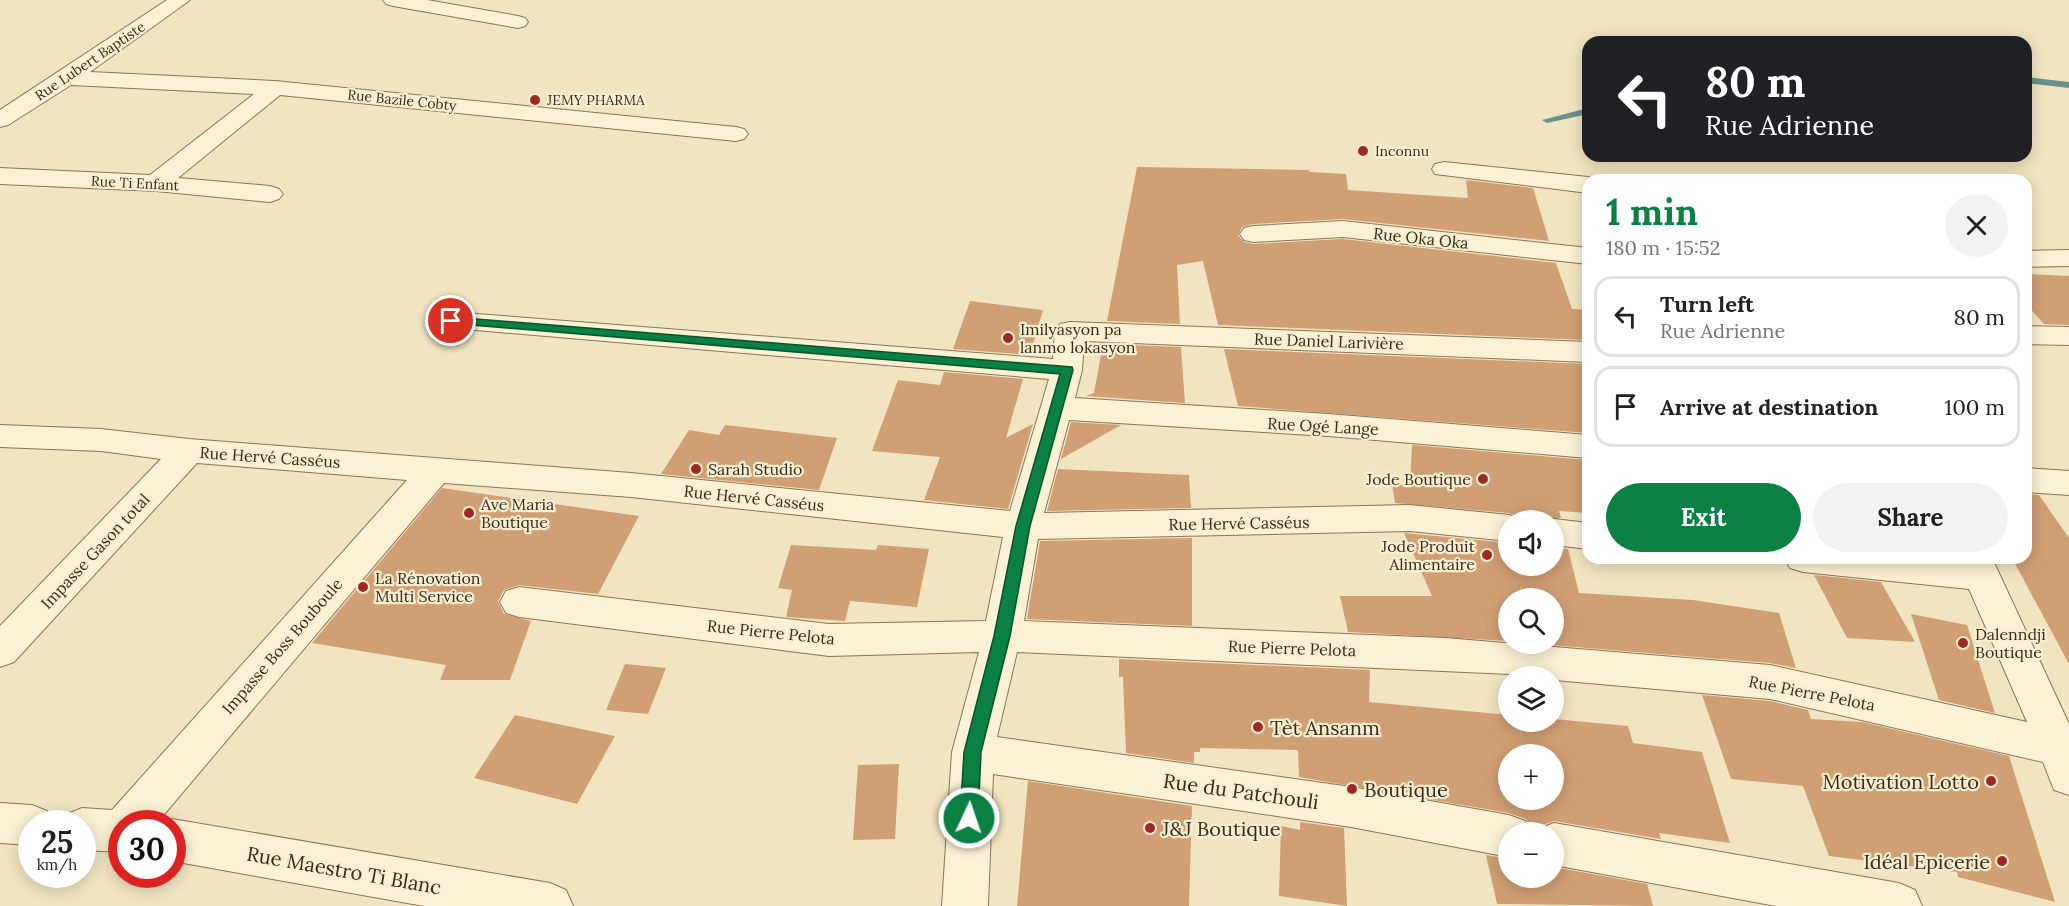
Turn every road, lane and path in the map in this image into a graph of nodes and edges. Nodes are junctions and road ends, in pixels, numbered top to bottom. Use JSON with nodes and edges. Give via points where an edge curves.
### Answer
{"nodes":[{"id":1,"x":180,"y":0,"type":"edge"},
{"id":2,"x":393,"y":0,"type":"edge"},
{"id":3,"x":518,"y":22,"type":"dead end"},
{"id":4,"x":67,"y":78,"type":"junction"},
{"id":5,"x":275,"y":88,"type":"junction"},
{"id":6,"x":0,"y":120,"type":"edge"},
{"id":7,"x":736,"y":134,"type":"dead end"},
{"id":8,"x":1444,"y":169,"type":"dead end"},
{"id":9,"x":0,"y":176,"type":"edge"},
{"id":10,"x":156,"y":183,"type":"junction"},
{"id":11,"x":1582,"y":184,"type":"edge"},
{"id":12,"x":270,"y":194,"type":"dead end"},
{"id":13,"x":1253,"y":234,"type":"dead end"},
{"id":14,"x":1582,"y":255,"type":"edge"},
{"id":15,"x":2069,"y":258,"type":"edge"},
{"id":16,"x":2032,"y":259,"type":"edge"},
{"id":17,"x":451,"y":321,"type":"dead end"},
{"id":18,"x":2032,"y":335,"type":"edge"},
{"id":19,"x":2069,"y":336,"type":"edge"},
{"id":20,"x":1582,"y":352,"type":"edge"},
{"id":21,"x":1067,"y":370,"type":"junction"},
{"id":22,"x":1056,"y":408,"type":"junction"},
{"id":23,"x":0,"y":435,"type":"edge"},
{"id":24,"x":1582,"y":446,"type":"edge"},
{"id":25,"x":189,"y":451,"type":"junction"},
{"id":26,"x":436,"y":468,"type":"junction"},
{"id":27,"x":2032,"y":480,"type":"edge"},
{"id":28,"x":2069,"y":483,"type":"edge"},
{"id":29,"x":1023,"y":526,"type":"junction"},
{"id":30,"x":1498,"y":527,"type":"edge"},
{"id":31,"x":1564,"y":533,"type":"edge"},
{"id":32,"x":1582,"y":535,"type":"edge"},
{"id":33,"x":1920,"y":564,"type":"edge"},
{"id":34,"x":1978,"y":567,"type":"edge"},
{"id":35,"x":519,"y":602,"type":"dead end"},
{"id":36,"x":1002,"y":636,"type":"junction"},
{"id":37,"x":0,"y":651,"type":"edge"},
{"id":38,"x":973,"y":752,"type":"junction"},
{"id":39,"x":2064,"y":762,"type":"edge"},
{"id":40,"x":140,"y":810,"type":"edge"},
{"id":41,"x":0,"y":823,"type":"edge"},
{"id":42,"x":18,"y":824,"type":"edge"},
{"id":43,"x":1498,"y":834,"type":"edge"},
{"id":44,"x":186,"y":842,"type":"edge"},
{"id":45,"x":1564,"y":846,"type":"edge"},
{"id":46,"x":550,"y":906,"type":"edge"},
{"id":47,"x":965,"y":906,"type":"edge"},
{"id":48,"x":1899,"y":906,"type":"edge"}],
"edges":[{"from":1,"to":4,"type":"street","name":"Rue Lubert Baptiste"},
{"from":2,"to":3,"type":"street"},
{"from":4,"to":5,"type":"street","name":"Rue Bazile Cobty"},
{"from":4,"to":6,"type":"street","name":"Rue Lubert Baptiste"},
{"from":5,"to":7,"type":"street","name":"Rue Bazile Cobty"},
{"from":5,"to":10,"type":"street"},
{"from":8,"to":11,"type":"street"},
{"from":9,"to":10,"type":"street","name":"Rue Ti Enfant"},
{"from":10,"to":12,"type":"street","name":"Rue Ti Enfant"},
{"from":13,"to":14,"type":"street","name":"Rue Oka Oka","via":[[1342,229]]},
{"from":15,"to":16,"type":"street"},
{"from":17,"to":21,"type":"street"},
{"from":18,"to":19,"type":"street"},
{"from":20,"to":21,"type":"street","name":"Rue Daniel Larivière","via":[[1070,331]]},
{"from":21,"to":22,"type":"street"},
{"from":22,"to":24,"type":"street","name":"Rue Ogé Lange"},
{"from":22,"to":29,"type":"street"},
{"from":23,"to":25,"type":"street","name":"Rue Hervé Casséus","via":[[101,440]]},
{"from":25,"to":26,"type":"street","name":"Rue Hervé Casséus"},
{"from":25,"to":37,"type":"street","name":"Impasse Gason total"},
{"from":26,"to":29,"type":"street","name":"Rue Hervé Casséus"},
{"from":26,"to":40,"type":"street","name":"Impasse Boss Bouboule"},
{"from":27,"to":28,"type":"street"},
{"from":29,"to":30,"type":"street","name":"Rue Hervé Casséus","via":[[1410,518]]},
{"from":29,"to":36,"type":"street"},
{"from":31,"to":32,"type":"street"},
{"from":33,"to":34,"type":"street"},
{"from":34,"to":39,"type":"street"},
{"from":35,"to":36,"type":"street","name":"Rue Pierre Pelota","via":[[829,640]]},
{"from":36,"to":38,"type":"street"},
{"from":36,"to":39,"type":"street","name":"Rue Pierre Pelota","via":[[1445,654],[1770,682]]},
{"from":38,"to":43,"type":"street","name":"Rue du Patchouli","via":[[1351,807]]},
{"from":38,"to":47,"type":"street"},
{"from":41,"to":42,"type":"street"},
{"from":44,"to":46,"type":"street","name":"Rue Maestro Ti Blanc"},
{"from":45,"to":48,"type":"street"}]}
